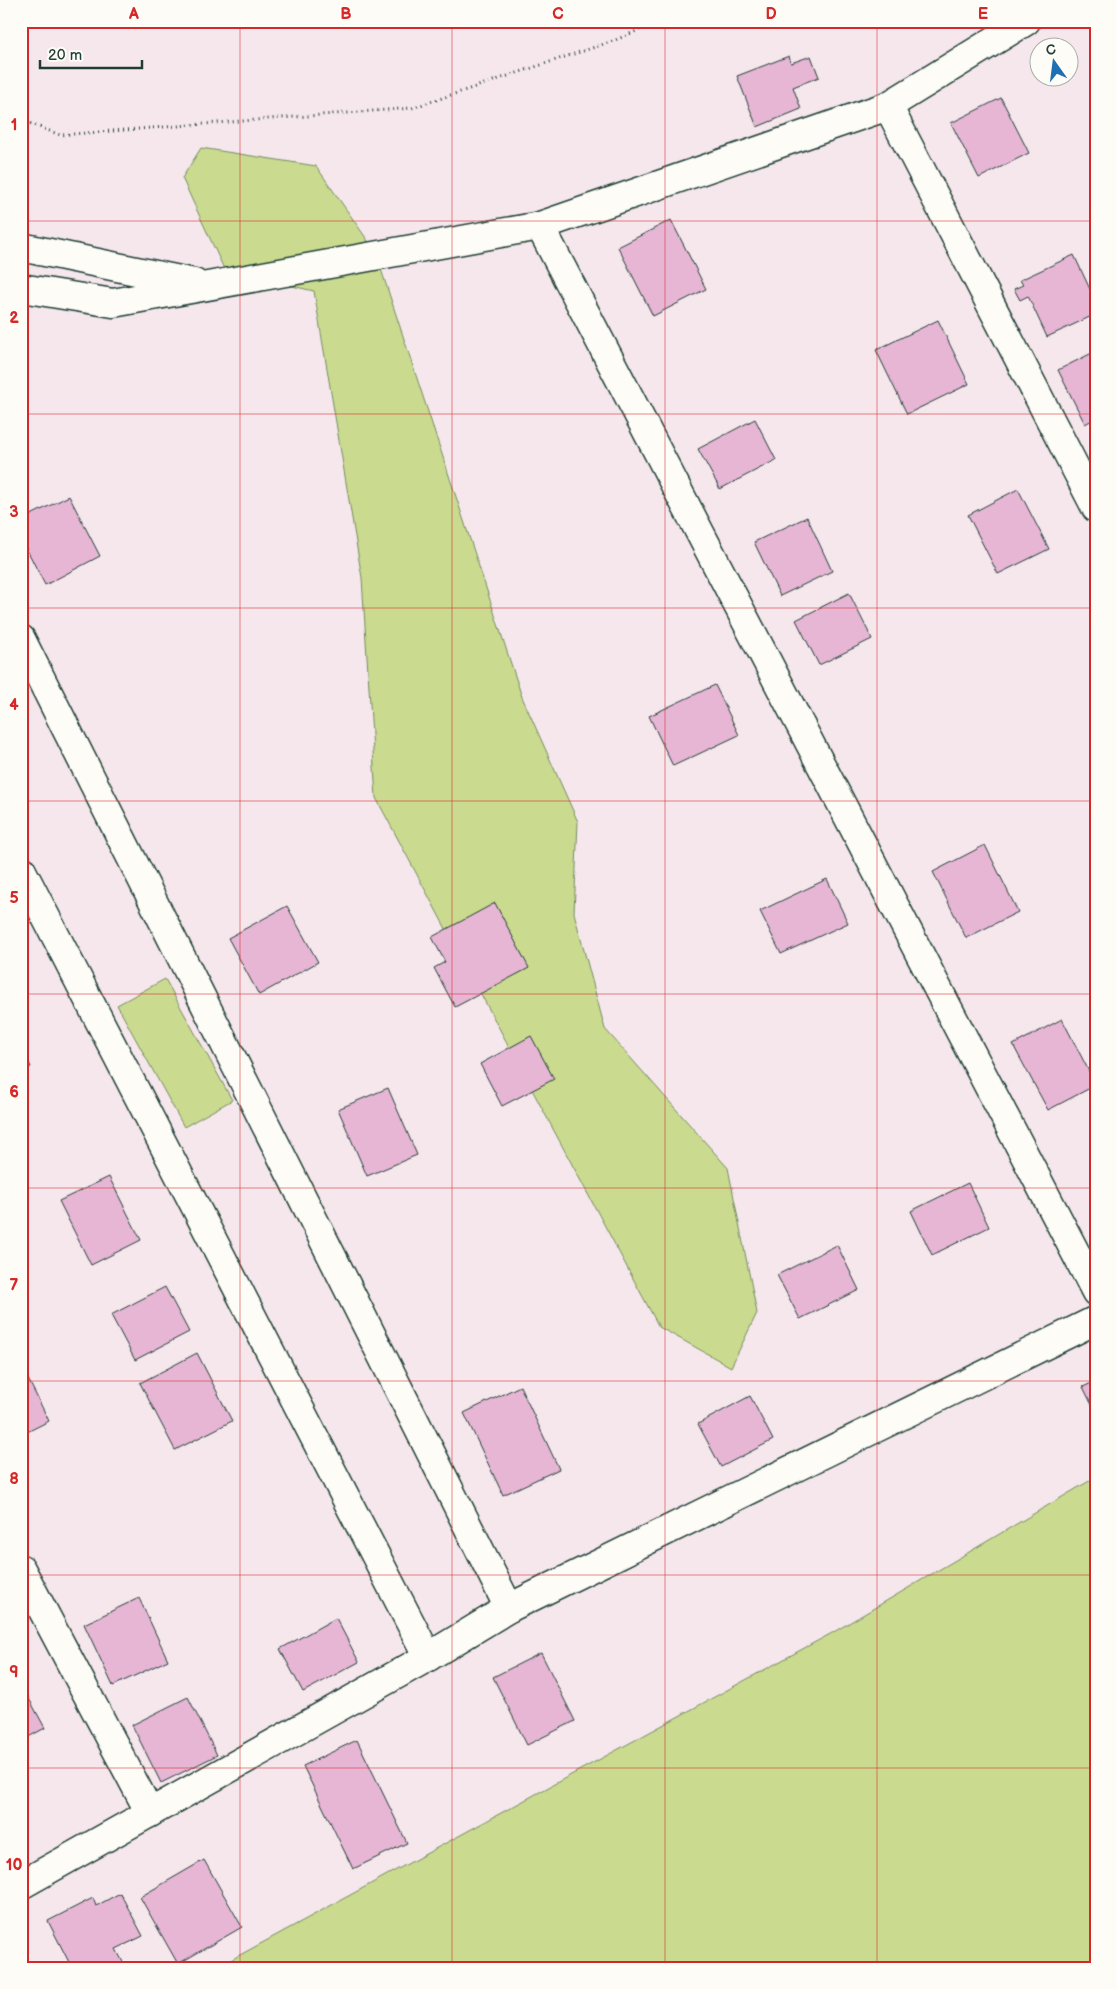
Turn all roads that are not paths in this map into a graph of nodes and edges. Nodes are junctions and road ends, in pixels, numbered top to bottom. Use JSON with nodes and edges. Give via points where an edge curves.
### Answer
{"nodes":[{"id":1,"x":1026,"y":21,"type":"edge"},
{"id":2,"x":888,"y":106,"type":"junction"},
{"id":3,"x":540,"y":226,"type":"junction"},
{"id":4,"x":21,"y":247,"type":"edge"},
{"id":5,"x":208,"y":286,"type":"junction"},
{"id":6,"x":21,"y":288,"type":"edge"},
{"id":7,"x":1096,"y":508,"type":"edge"},
{"id":8,"x":21,"y":639,"type":"edge"},
{"id":9,"x":21,"y":869,"type":"edge"},
{"id":10,"x":1096,"y":1292,"type":"edge"},
{"id":11,"x":1096,"y":1320,"type":"edge"},
{"id":12,"x":21,"y":1569,"type":"edge"},
{"id":13,"x":509,"y":1608,"type":"junction"},
{"id":14,"x":428,"y":1658,"type":"junction"},
{"id":15,"x":150,"y":1813,"type":"junction"},
{"id":16,"x":21,"y":1885,"type":"edge"}],
"edges":[{"from":1,"to":2,"type":"lane"},
{"from":2,"to":3,"type":"lane"},
{"from":2,"to":7,"type":"lane"},
{"from":3,"to":5,"type":"lane"},
{"from":3,"to":10,"type":"lane"},
{"from":4,"to":5,"type":"lane"},
{"from":5,"to":6,"type":"lane","via":[[113,303]]},
{"from":8,"to":13,"type":"lane"},
{"from":9,"to":14,"type":"lane"},
{"from":11,"to":13,"type":"lane"},
{"from":12,"to":15,"type":"lane"},
{"from":13,"to":14,"type":"lane"},
{"from":14,"to":15,"type":"lane"},
{"from":15,"to":16,"type":"lane"}]}
